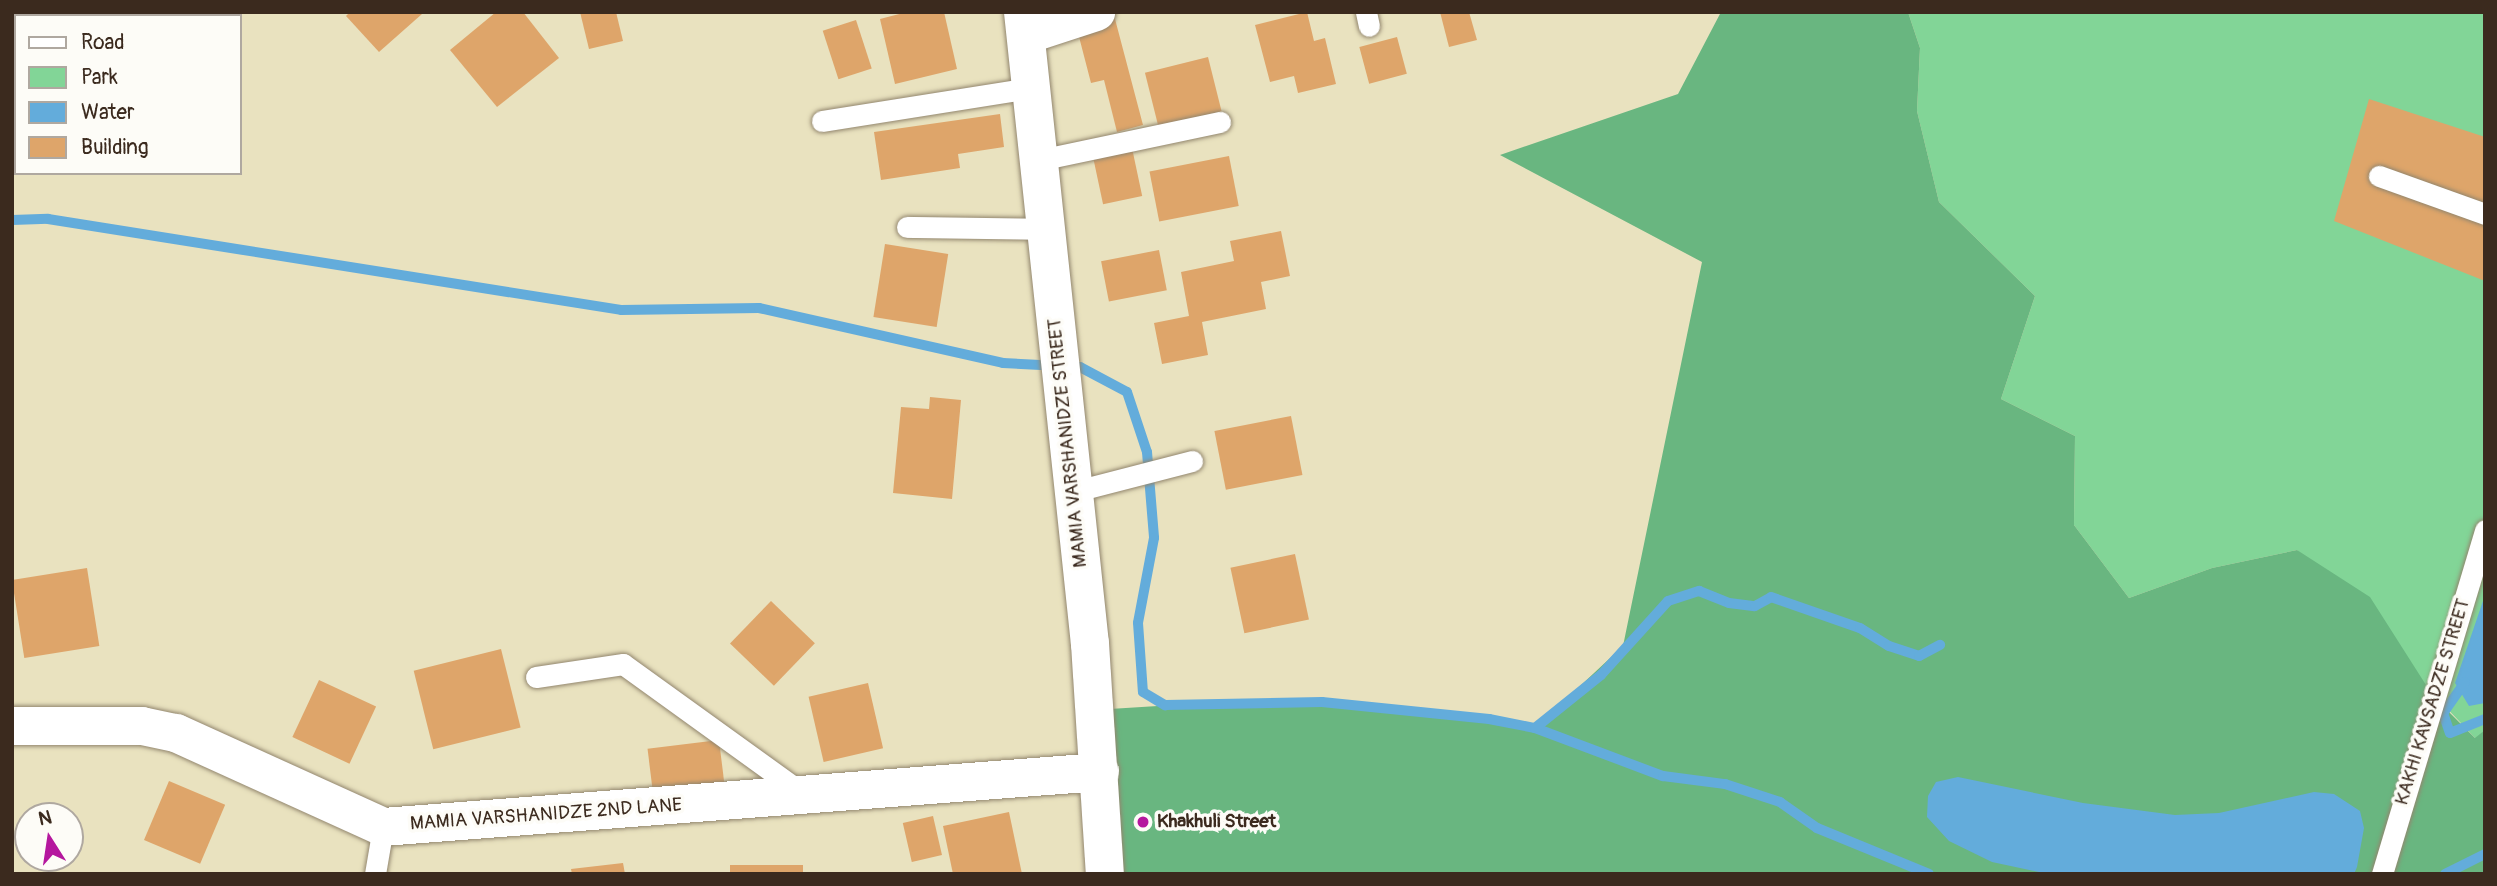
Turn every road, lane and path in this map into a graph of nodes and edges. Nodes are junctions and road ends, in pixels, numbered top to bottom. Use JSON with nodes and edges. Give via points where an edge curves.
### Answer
{"nodes":[{"id":1,"x":1097,"y":12,"type":"edge"},
{"id":2,"x":1025,"y":24,"type":"edge"},
{"id":3,"x":1031,"y":88,"type":"junction"},
{"id":4,"x":822,"y":121,"type":"dead end"},
{"id":5,"x":1220,"y":122,"type":"dead end"},
{"id":6,"x":1039,"y":160,"type":"junction"},
{"id":7,"x":2379,"y":176,"type":"dead end"},
{"id":8,"x":2485,"y":214,"type":"edge"},
{"id":9,"x":907,"y":227,"type":"dead end"},
{"id":10,"x":1046,"y":229,"type":"junction"},
{"id":11,"x":1182,"y":463,"type":"dead end"},
{"id":12,"x":1072,"y":492,"type":"junction"},
{"id":13,"x":2485,"y":530,"type":"edge"},
{"id":14,"x":536,"y":677,"type":"dead end"},
{"id":15,"x":12,"y":726,"type":"edge"},
{"id":16,"x":1100,"y":772,"type":"junction"},
{"id":17,"x":806,"y":796,"type":"junction"},
{"id":18,"x":383,"y":827,"type":"junction"},
{"id":19,"x":1108,"y":872,"type":"edge"},
{"id":20,"x":375,"y":874,"type":"edge"},
{"id":21,"x":2382,"y":874,"type":"edge"}],
"edges":[{"from":1,"to":2,"type":"street"},
{"from":2,"to":3,"type":"street","name":"MAMIA VARSHANIDZE STREET"},
{"from":3,"to":4,"type":"lane"},
{"from":3,"to":6,"type":"street","name":"MAMIA VARSHANIDZE STREET"},
{"from":5,"to":6,"type":"lane"},
{"from":6,"to":10,"type":"street","name":"MAMIA VARSHANIDZE STREET"},
{"from":7,"to":8,"type":"lane"},
{"from":9,"to":10,"type":"lane"},
{"from":10,"to":12,"type":"street","name":"MAMIA VARSHANIDZE STREET"},
{"from":11,"to":12,"type":"lane"},
{"from":12,"to":16,"type":"street","name":"MAMIA VARSHANIDZE STREET"},
{"from":13,"to":21,"type":"lane","name":"KAKHI KAVSADZE STREET"},
{"from":14,"to":17,"type":"lane","via":[[622,664]]},
{"from":15,"to":18,"type":"street","name":"MAMIA VARSHANIDZE 2ND LANE","via":[[142,726],[176,733]]},
{"from":16,"to":17,"type":"street","name":"MAMIA VARSHANIDZE 2ND LANE"},
{"from":16,"to":19,"type":"street","name":"MAMIA VARSHANIDZE STREET"},
{"from":17,"to":18,"type":"street","name":"MAMIA VARSHANIDZE 2ND LANE"},
{"from":18,"to":20,"type":"lane"}]}
